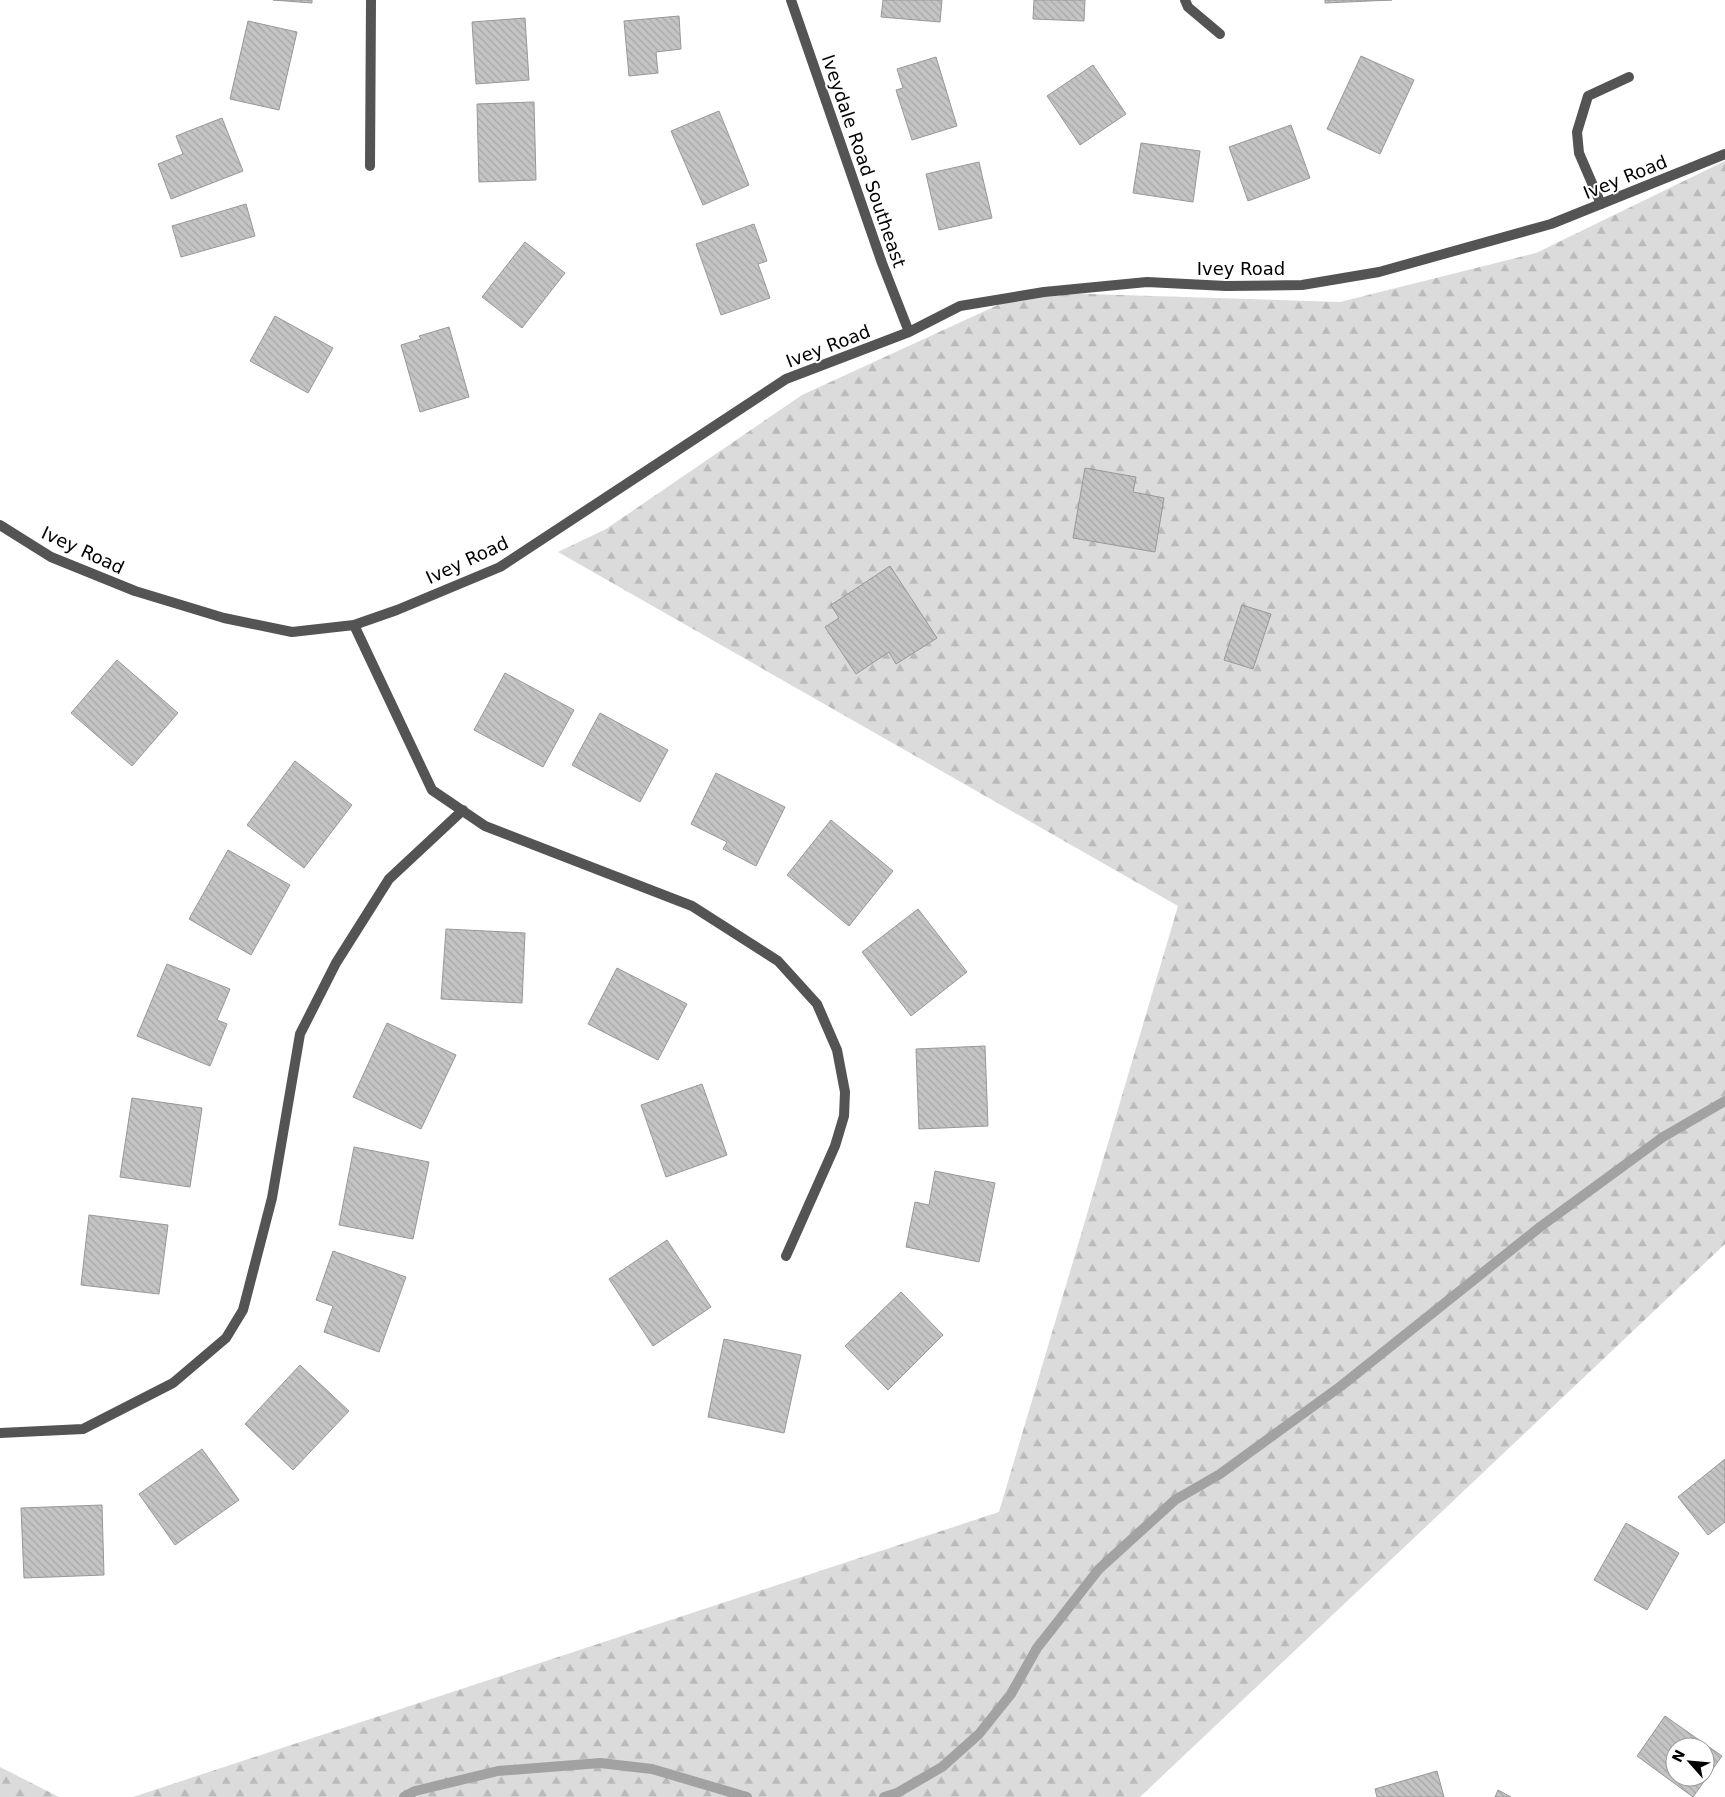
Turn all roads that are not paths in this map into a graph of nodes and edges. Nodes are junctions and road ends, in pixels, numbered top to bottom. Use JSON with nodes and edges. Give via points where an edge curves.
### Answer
{"nodes":[{"id":1,"x":371,"y":0,"type":"edge"},
{"id":2,"x":791,"y":0,"type":"edge"},
{"id":3,"x":1185,"y":0,"type":"edge"},
{"id":4,"x":1220,"y":34,"type":"dead end"},
{"id":5,"x":1629,"y":77,"type":"dead end"},
{"id":6,"x":1725,"y":154,"type":"edge"},
{"id":7,"x":370,"y":166,"type":"dead end"},
{"id":8,"x":1601,"y":204,"type":"junction"},
{"id":9,"x":909,"y":332,"type":"junction"},
{"id":10,"x":0,"y":525,"type":"edge"},
{"id":11,"x":354,"y":625,"type":"junction"},
{"id":12,"x":463,"y":810,"type":"junction"},
{"id":13,"x":786,"y":1256,"type":"dead end"},
{"id":14,"x":0,"y":1433,"type":"edge"}],
"edges":[{"from":1,"to":7,"type":"street"},
{"from":2,"to":9,"type":"street","name":"Iveydale Road Southeast"},
{"from":3,"to":4,"type":"street","via":[[1188,7]]},
{"from":5,"to":8,"type":"street","via":[[1588,96],[1577,132],[1579,153]]},
{"from":6,"to":8,"type":"street","name":"Ivey Road"},
{"from":8,"to":9,"type":"street","name":"Ivey Road","via":[[1552,224],[1380,272],[1302,285],[1147,282],[1044,292],[960,306]]},
{"from":9,"to":11,"type":"street","name":"Ivey Road","via":[[786,379],[500,567]]},
{"from":10,"to":11,"type":"street","name":"Ivey Road","via":[[51,557],[135,591],[224,618],[292,632]]},
{"from":11,"to":12,"type":"street","via":[[432,790]]},
{"from":12,"to":13,"type":"street","via":[[486,826],[692,906],[778,961],[818,1004],[837,1050],[845,1092],[844,1116],[836,1146]]},
{"from":12,"to":14,"type":"street","via":[[388,880],[336,964],[300,1034],[272,1198],[243,1310],[226,1338],[173,1383],[83,1429]]}]}
